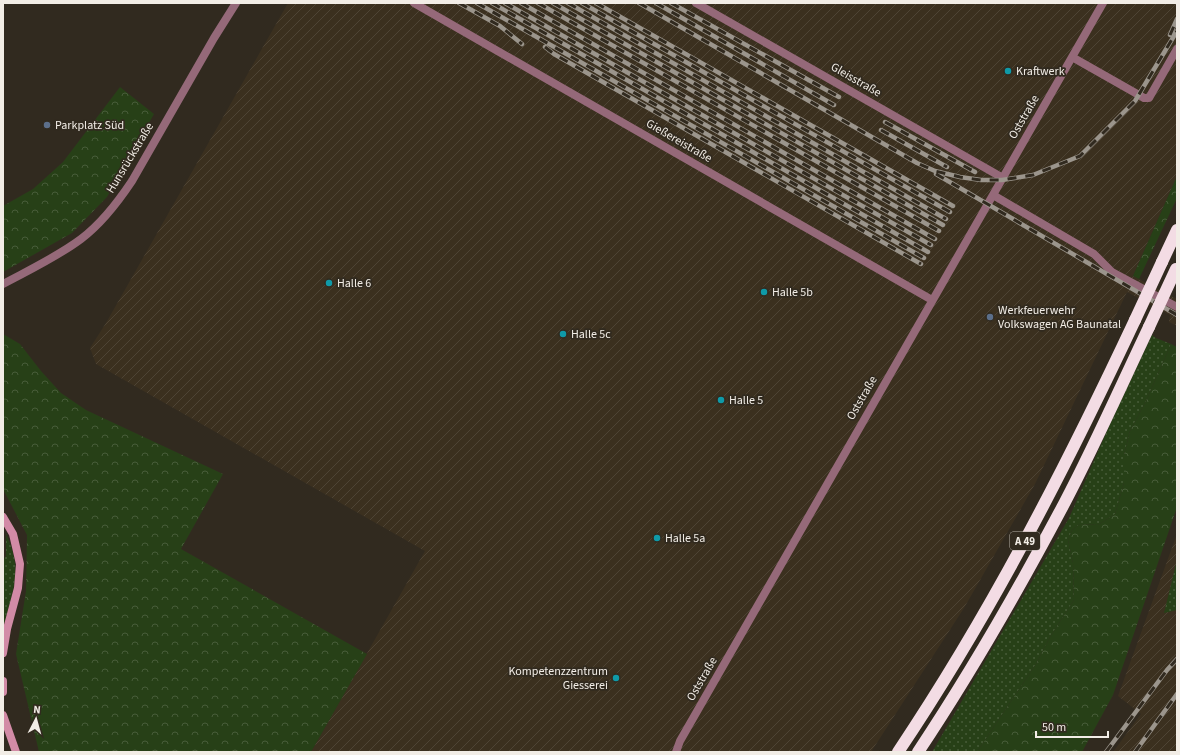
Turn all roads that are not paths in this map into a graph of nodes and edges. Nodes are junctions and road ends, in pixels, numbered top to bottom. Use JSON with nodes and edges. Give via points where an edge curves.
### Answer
{"nodes":[{"id":1,"x":236,"y":3,"type":"edge"},
{"id":2,"x":414,"y":3,"type":"edge"},
{"id":3,"x":696,"y":3,"type":"edge"},
{"id":4,"x":1103,"y":3,"type":"edge"},
{"id":5,"x":1177,"y":49,"type":"edge"},
{"id":6,"x":1072,"y":57,"type":"junction"},
{"id":7,"x":1003,"y":178,"type":"junction"},
{"id":8,"x":993,"y":195,"type":"junction"},
{"id":9,"x":1177,"y":230,"type":"edge"},
{"id":10,"x":1177,"y":268,"type":"edge"},
{"id":11,"x":3,"y":284,"type":"edge"},
{"id":12,"x":932,"y":300,"type":"junction"},
{"id":13,"x":1177,"y":307,"type":"edge"},
{"id":14,"x":3,"y":517,"type":"edge"},
{"id":15,"x":3,"y":653,"type":"edge"},
{"id":16,"x":3,"y":681,"type":"edge"},
{"id":17,"x":3,"y":692,"type":"edge"},
{"id":18,"x":3,"y":715,"type":"edge"},
{"id":19,"x":16,"y":752,"type":"edge"},
{"id":20,"x":676,"y":752,"type":"edge"},
{"id":21,"x":898,"y":752,"type":"edge"},
{"id":22,"x":918,"y":752,"type":"edge"}],
"edges":[{"from":1,"to":11,"type":"street","name":"Hunsrückstraße","via":[[117,204],[82,238],[57,255]]},
{"from":2,"to":12,"type":"street","name":"Gießereistraße"},
{"from":3,"to":7,"type":"street","name":"Gleisstraße"},
{"from":4,"to":6,"type":"street","name":"Oststraße"},
{"from":5,"to":6,"type":"street","via":[[1149,98],[1144,98]]},
{"from":6,"to":7,"type":"street","name":"Oststraße"},
{"from":7,"to":8,"type":"street","name":"Oststraße"},
{"from":8,"to":12,"type":"street","name":"Oststraße"},
{"from":8,"to":13,"type":"street","via":[[1094,254],[1112,272]]},
{"from":9,"to":21,"type":"highway","number":"A 49","bridge":true,"via":[[1090,416],[995,596]]},
{"from":10,"to":22,"type":"highway","number":"A 49","bridge":true,"via":[[1058,514],[976,661]]},
{"from":12,"to":20,"type":"street","name":"Oststraße"},
{"from":14,"to":15,"type":"main road","via":[[13,534],[20,564],[18,588]]},
{"from":16,"to":17,"type":"main road"},
{"from":18,"to":19,"type":"main road"}]}
